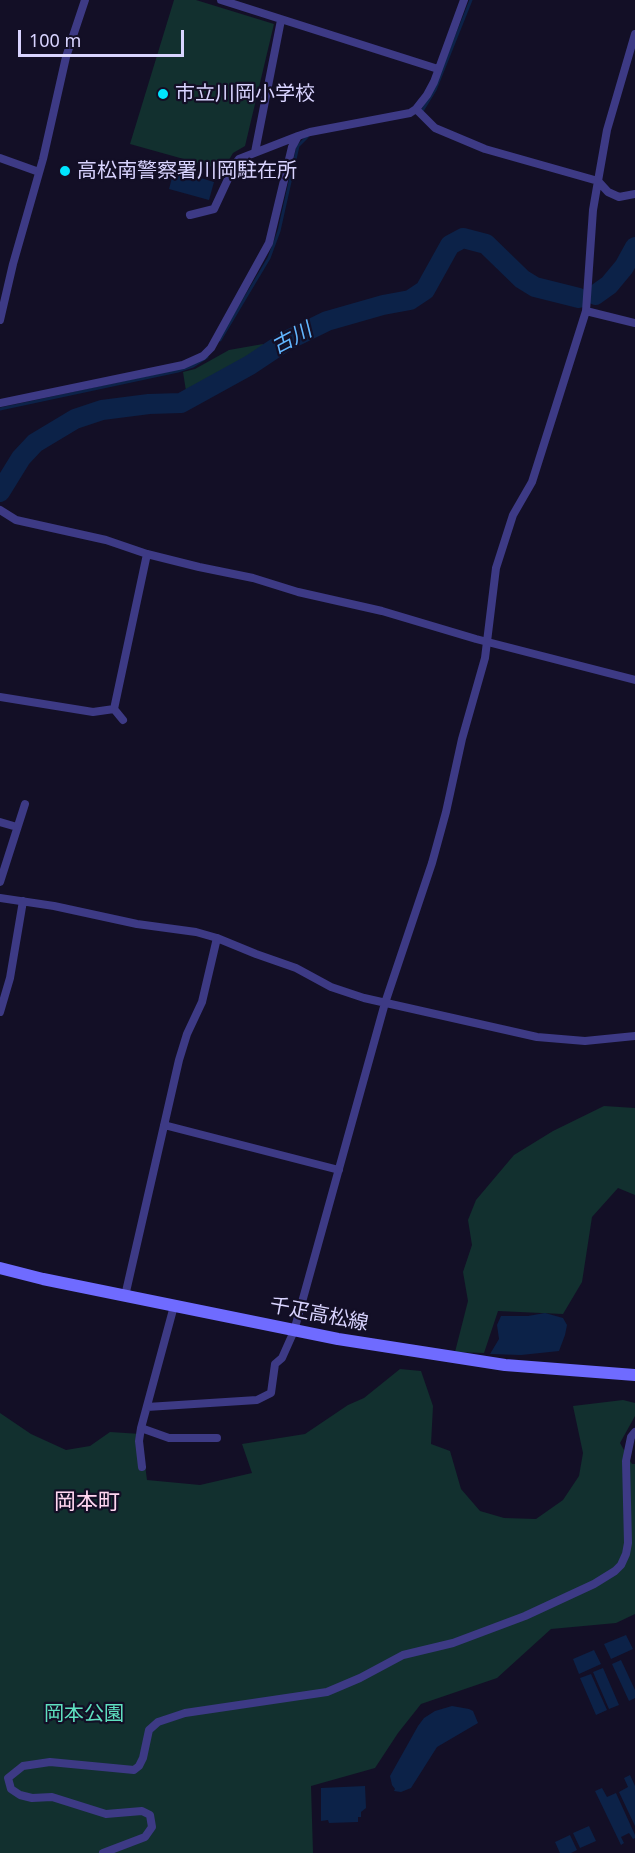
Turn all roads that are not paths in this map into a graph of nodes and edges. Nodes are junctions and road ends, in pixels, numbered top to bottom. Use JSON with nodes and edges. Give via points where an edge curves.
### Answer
{"nodes":[{"id":1,"x":85,"y":0,"type":"edge"},
{"id":2,"x":221,"y":0,"type":"edge"},
{"id":3,"x":464,"y":0,"type":"edge"},
{"id":4,"x":281,"y":20,"type":"junction"},
{"id":5,"x":635,"y":34,"type":"edge"},
{"id":6,"x":438,"y":69,"type":"junction"},
{"id":7,"x":416,"y":109,"type":"junction"},
{"id":8,"x":297,"y":136,"type":"junction"},
{"id":9,"x":255,"y":152,"type":"junction"},
{"id":10,"x":0,"y":158,"type":"edge"},
{"id":11,"x":39,"y":172,"type":"junction"},
{"id":12,"x":598,"y":181,"type":"junction"},
{"id":13,"x":635,"y":194,"type":"edge"},
{"id":14,"x":190,"y":215,"type":"dead end"},
{"id":15,"x":1,"y":309,"type":"edge"},
{"id":16,"x":586,"y":311,"type":"junction"},
{"id":17,"x":0,"y":320,"type":"edge"},
{"id":18,"x":635,"y":322,"type":"edge"},
{"id":19,"x":0,"y":403,"type":"edge"},
{"id":20,"x":0,"y":510,"type":"edge"},
{"id":21,"x":147,"y":554,"type":"junction"},
{"id":22,"x":488,"y":642,"type":"junction"},
{"id":23,"x":635,"y":680,"type":"edge"},
{"id":24,"x":0,"y":697,"type":"edge"},
{"id":25,"x":114,"y":709,"type":"junction"},
{"id":26,"x":123,"y":720,"type":"dead end"},
{"id":27,"x":25,"y":804,"type":"dead end"},
{"id":28,"x":0,"y":822,"type":"edge"},
{"id":29,"x":17,"y":827,"type":"junction"},
{"id":30,"x":0,"y":882,"type":"edge"},
{"id":31,"x":0,"y":898,"type":"edge"},
{"id":32,"x":23,"y":901,"type":"junction"},
{"id":33,"x":217,"y":938,"type":"junction"},
{"id":34,"x":385,"y":1003,"type":"junction"},
{"id":35,"x":0,"y":1012,"type":"edge"},
{"id":36,"x":635,"y":1036,"type":"edge"},
{"id":37,"x":164,"y":1125,"type":"junction"},
{"id":38,"x":339,"y":1170,"type":"junction"},
{"id":39,"x":0,"y":1268,"type":"edge"},
{"id":40,"x":125,"y":1296,"type":"junction"},
{"id":41,"x":174,"y":1306,"type":"junction"},
{"id":42,"x":294,"y":1331,"type":"junction"},
{"id":43,"x":635,"y":1375,"type":"edge"},
{"id":44,"x":147,"y":1407,"type":"junction"},
{"id":45,"x":141,"y":1428,"type":"junction"},
{"id":46,"x":635,"y":1432,"type":"edge"},
{"id":47,"x":216,"y":1438,"type":"dead end"},
{"id":48,"x":142,"y":1467,"type":"dead end"},
{"id":49,"x":103,"y":1853,"type":"edge"}],
"edges":[{"from":1,"to":11,"type":"street","via":[[66,57]]},
{"from":2,"to":4,"type":"street"},
{"from":3,"to":6,"type":"street"},
{"from":4,"to":6,"type":"street"},
{"from":4,"to":9,"type":"street"},
{"from":5,"to":12,"type":"street","via":[[607,130]]},
{"from":6,"to":7,"type":"street"},
{"from":7,"to":8,"type":"street"},
{"from":7,"to":12,"type":"street","via":[[435,128],[485,149]]},
{"from":8,"to":9,"type":"street"},
{"from":8,"to":19,"type":"street","via":[[269,243],[204,356],[183,365]]},
{"from":9,"to":14,"type":"street","via":[[235,164],[214,209]]},
{"from":10,"to":11,"type":"street"},
{"from":11,"to":15,"type":"street"},
{"from":12,"to":13,"type":"street","via":[[619,197]]},
{"from":12,"to":16,"type":"street"},
{"from":15,"to":17,"type":"street"},
{"from":16,"to":18,"type":"street"},
{"from":16,"to":22,"type":"street","via":[[532,482],[513,515],[496,568]]},
{"from":20,"to":21,"type":"street","via":[[16,520],[106,540]]},
{"from":21,"to":22,"type":"street","via":[[382,610]]},
{"from":21,"to":25,"type":"street"},
{"from":22,"to":23,"type":"street"},
{"from":22,"to":34,"type":"street","via":[[432,863]]},
{"from":24,"to":25,"type":"street","via":[[93,712]]},
{"from":25,"to":26,"type":"street"},
{"from":27,"to":29,"type":"street"},
{"from":28,"to":29,"type":"street"},
{"from":29,"to":30,"type":"street"},
{"from":31,"to":32,"type":"street"},
{"from":32,"to":33,"type":"street"},
{"from":32,"to":35,"type":"street"},
{"from":33,"to":34,"type":"street","via":[[296,968],[331,987]]},
{"from":33,"to":37,"type":"street","via":[[202,1002],[179,1060]]},
{"from":34,"to":36,"type":"street","via":[[537,1037],[585,1041]]},
{"from":34,"to":38,"type":"street"},
{"from":37,"to":38,"type":"street"},
{"from":37,"to":40,"type":"street"},
{"from":38,"to":42,"type":"street"},
{"from":39,"to":40,"type":"main road","name":"千疋高松線"},
{"from":40,"to":41,"type":"main road","name":"千疋高松線"},
{"from":41,"to":42,"type":"main road","name":"千疋高松線"},
{"from":41,"to":44,"type":"street"},
{"from":42,"to":43,"type":"main road","name":"千疋高松線","via":[[505,1365]]},
{"from":42,"to":44,"type":"street","via":[[282,1358],[275,1364],[271,1393],[264,1397]]},
{"from":44,"to":45,"type":"street"},
{"from":45,"to":47,"type":"street","via":[[170,1438]]},
{"from":45,"to":48,"type":"street"},
{"from":46,"to":49,"type":"street","via":[[626,1461],[626,1554],[615,1571],[594,1584],[453,1643],[403,1655],[327,1692],[185,1713],[158,1722],[149,1730],[143,1758],[134,1770],[50,1762],[23,1766],[8,1778],[11,1789],[20,1795],[52,1797],[106,1814],[141,1811],[150,1815],[152,1827],[145,1837]]}]}
